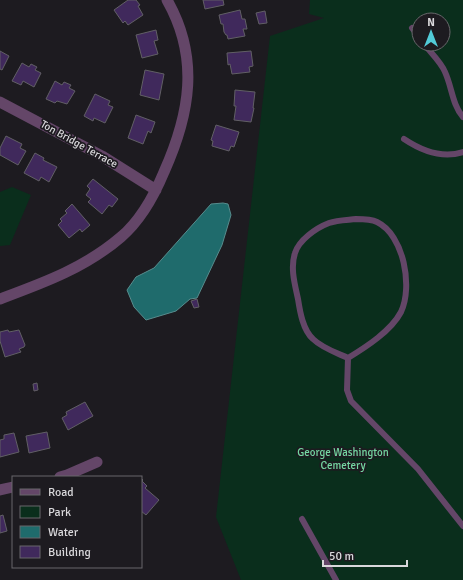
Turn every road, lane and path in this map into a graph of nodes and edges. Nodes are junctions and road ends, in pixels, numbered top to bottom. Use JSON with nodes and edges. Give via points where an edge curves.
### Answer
{"nodes":[{"id":1,"x":167,"y":0,"type":"edge"},
{"id":2,"x":431,"y":52,"type":"edge"},
{"id":3,"x":0,"y":102,"type":"edge"},
{"id":4,"x":463,"y":117,"type":"edge"},
{"id":5,"x":404,"y":140,"type":"dead end"},
{"id":6,"x":463,"y":152,"type":"edge"},
{"id":7,"x":156,"y":190,"type":"junction"},
{"id":8,"x":0,"y":299,"type":"edge"},
{"id":9,"x":348,"y":358,"type":"junction"},
{"id":10,"x":97,"y":462,"type":"dead end"},
{"id":11,"x":64,"y":476,"type":"edge"},
{"id":12,"x":12,"y":487,"type":"edge"},
{"id":13,"x":0,"y":490,"type":"edge"},
{"id":14,"x":302,"y":519,"type":"dead end"},
{"id":15,"x":463,"y":526,"type":"edge"},
{"id":16,"x":336,"y":580,"type":"edge"}],
"edges":[{"from":1,"to":7,"type":"street","via":[[186,52],[187,101],[176,144]]},
{"from":2,"to":4,"type":"lane","via":[[446,73],[458,111]]},
{"from":3,"to":7,"type":"street","name":"Ton Bridge Terrace","via":[[102,156]]},
{"from":5,"to":6,"type":"lane","via":[[420,149],[440,155]]},
{"from":7,"to":8,"type":"street","via":[[139,218],[101,253],[61,276]]},
{"from":9,"to":9,"type":"lane","via":[[313,340],[307,332],[300,310],[293,262],[302,242],[320,228],[328,223],[356,218],[376,221],[384,226],[396,241],[405,268],[405,297],[401,312],[387,330]]},
{"from":9,"to":15,"type":"lane","via":[[347,390],[351,401],[418,469]]},
{"from":10,"to":11,"type":"street"},
{"from":12,"to":13,"type":"street"},
{"from":14,"to":16,"type":"lane"}]}
